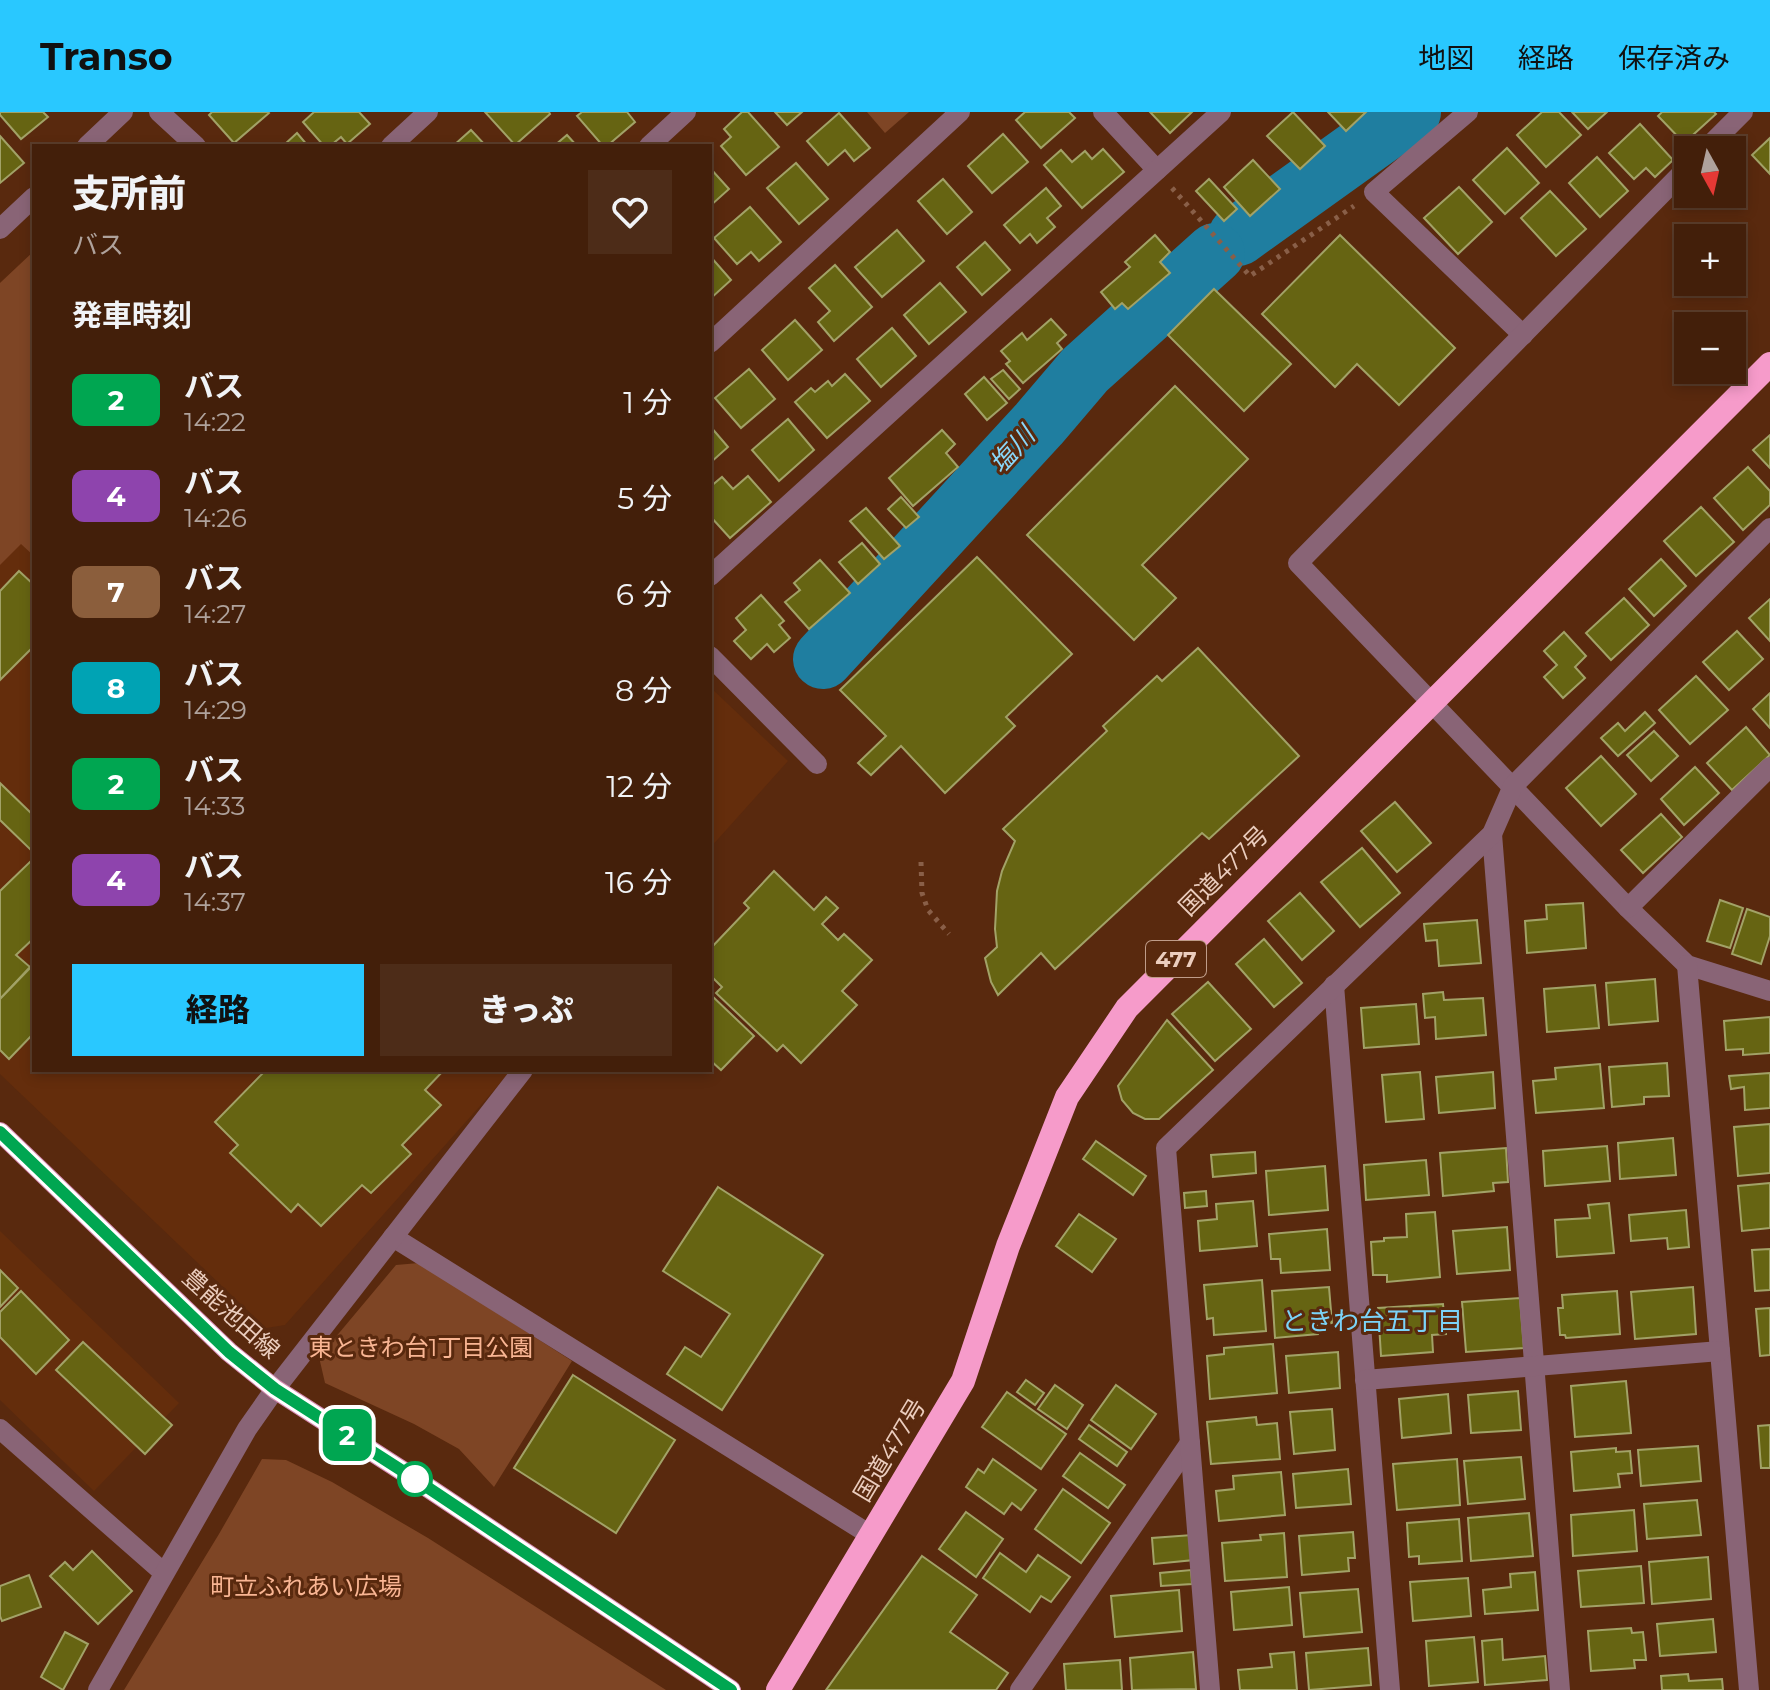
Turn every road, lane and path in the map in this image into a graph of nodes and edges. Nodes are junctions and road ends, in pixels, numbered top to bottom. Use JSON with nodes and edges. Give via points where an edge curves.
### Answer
{"nodes":[{"id":1,"x":123,"y":112,"type":"edge"},
{"id":2,"x":159,"y":112,"type":"edge"},
{"id":3,"x":428,"y":112,"type":"edge"},
{"id":4,"x":686,"y":112,"type":"edge"},
{"id":5,"x":960,"y":112,"type":"edge"},
{"id":6,"x":1103,"y":112,"type":"edge"},
{"id":7,"x":1221,"y":112,"type":"edge"},
{"id":8,"x":1468,"y":112,"type":"edge"},
{"id":9,"x":1743,"y":112,"type":"edge"},
{"id":10,"x":1719,"y":136,"type":"edge"},
{"id":11,"x":89,"y":144,"type":"edge"},
{"id":12,"x":194,"y":144,"type":"edge"},
{"id":13,"x":393,"y":144,"type":"edge"},
{"id":14,"x":651,"y":144,"type":"edge"},
{"id":15,"x":1157,"y":170,"type":"junction"},
{"id":16,"x":1674,"y":181,"type":"edge"},
{"id":17,"x":1374,"y":192,"type":"junction"},
{"id":18,"x":32,"y":199,"type":"edge"},
{"id":19,"x":0,"y":229,"type":"edge"},
{"id":20,"x":1523,"y":335,"type":"junction"},
{"id":21,"x":712,"y":341,"type":"edge"},
{"id":22,"x":1770,"y":364,"type":"edge"},
{"id":23,"x":1770,"y":528,"type":"edge"},
{"id":24,"x":712,"y":574,"type":"edge"},
{"id":25,"x":712,"y":658,"type":"edge"},
{"id":26,"x":1431,"y":703,"type":"junction"},
{"id":27,"x":817,"y":764,"type":"dead end"},
{"id":28,"x":1770,"y":767,"type":"edge"},
{"id":29,"x":1513,"y":786,"type":"junction"},
{"id":30,"x":1761,"y":788,"type":"edge"},
{"id":31,"x":1492,"y":834,"type":"junction"},
{"id":32,"x":921,"y":862,"type":"dead end"},
{"id":33,"x":1628,"y":908,"type":"junction"},
{"id":34,"x":949,"y":934,"type":"dead end"},
{"id":35,"x":1687,"y":965,"type":"junction"},
{"id":36,"x":1334,"y":985,"type":"junction"},
{"id":37,"x":1770,"y":991,"type":"edge"},
{"id":38,"x":521,"y":1072,"type":"edge"},
{"id":39,"x":0,"y":1132,"type":"edge"},
{"id":40,"x":393,"y":1237,"type":"junction"},
{"id":41,"x":1720,"y":1351,"type":"junction"},
{"id":42,"x":1534,"y":1367,"type":"junction"},
{"id":43,"x":1365,"y":1380,"type":"junction"},
{"id":44,"x":275,"y":1389,"type":"junction"},
{"id":45,"x":0,"y":1429,"type":"edge"},
{"id":46,"x":1190,"y":1443,"type":"junction"},
{"id":47,"x":872,"y":1536,"type":"junction"},
{"id":48,"x":164,"y":1573,"type":"junction"},
{"id":49,"x":98,"y":1690,"type":"edge"},
{"id":50,"x":731,"y":1690,"type":"edge"},
{"id":51,"x":778,"y":1690,"type":"edge"},
{"id":52,"x":1020,"y":1690,"type":"edge"},
{"id":53,"x":1210,"y":1690,"type":"edge"},
{"id":54,"x":1390,"y":1690,"type":"edge"},
{"id":55,"x":1560,"y":1690,"type":"edge"},
{"id":56,"x":1749,"y":1690,"type":"edge"}],
"edges":[{"from":1,"to":11,"type":"street"},
{"from":2,"to":12,"type":"street"},
{"from":3,"to":13,"type":"street"},
{"from":4,"to":14,"type":"street"},
{"from":5,"to":21,"type":"street"},
{"from":6,"to":15,"type":"street"},
{"from":7,"to":15,"type":"street"},
{"from":8,"to":17,"type":"street"},
{"from":9,"to":10,"type":"street"},
{"from":15,"to":17,"type":"path","via":[[1250,276]]},
{"from":15,"to":24,"type":"street"},
{"from":16,"to":20,"type":"street"},
{"from":17,"to":20,"type":"street"},
{"from":18,"to":19,"type":"street"},
{"from":20,"to":26,"type":"street","via":[[1298,563]]},
{"from":22,"to":26,"type":"highway","name":"国道477号","number":"477"},
{"from":23,"to":29,"type":"street"},
{"from":25,"to":27,"type":"street"},
{"from":26,"to":29,"type":"street"},
{"from":26,"to":47,"type":"highway","name":"国道477号","number":"477","via":[[1127,1008],[1067,1097],[1008,1246],[963,1381]]},
{"from":28,"to":30,"type":"street"},
{"from":29,"to":31,"type":"street"},
{"from":29,"to":33,"type":"street"},
{"from":30,"to":33,"type":"street"},
{"from":31,"to":36,"type":"street"},
{"from":31,"to":42,"type":"street"},
{"from":32,"to":34,"type":"path","via":[[928,910]]},
{"from":33,"to":35,"type":"street"},
{"from":35,"to":37,"type":"street"},
{"from":35,"to":41,"type":"street"},
{"from":36,"to":43,"type":"street"},
{"from":36,"to":46,"type":"street","via":[[1166,1148]]},
{"from":38,"to":40,"type":"street"},
{"from":39,"to":44,"type":"main road","name":"豊能池田線","via":[[229,1352]]},
{"from":40,"to":44,"type":"street"},
{"from":40,"to":47,"type":"street"},
{"from":41,"to":42,"type":"street"},
{"from":41,"to":56,"type":"street"},
{"from":42,"to":43,"type":"street"},
{"from":42,"to":55,"type":"street"},
{"from":43,"to":54,"type":"street"},
{"from":44,"to":48,"type":"street"},
{"from":44,"to":50,"type":"main road","name":"豊能池田線"},
{"from":45,"to":48,"type":"street"},
{"from":46,"to":52,"type":"street"},
{"from":46,"to":53,"type":"street"},
{"from":47,"to":51,"type":"highway","name":"国道477号","number":"477"},
{"from":48,"to":49,"type":"street"}]}
